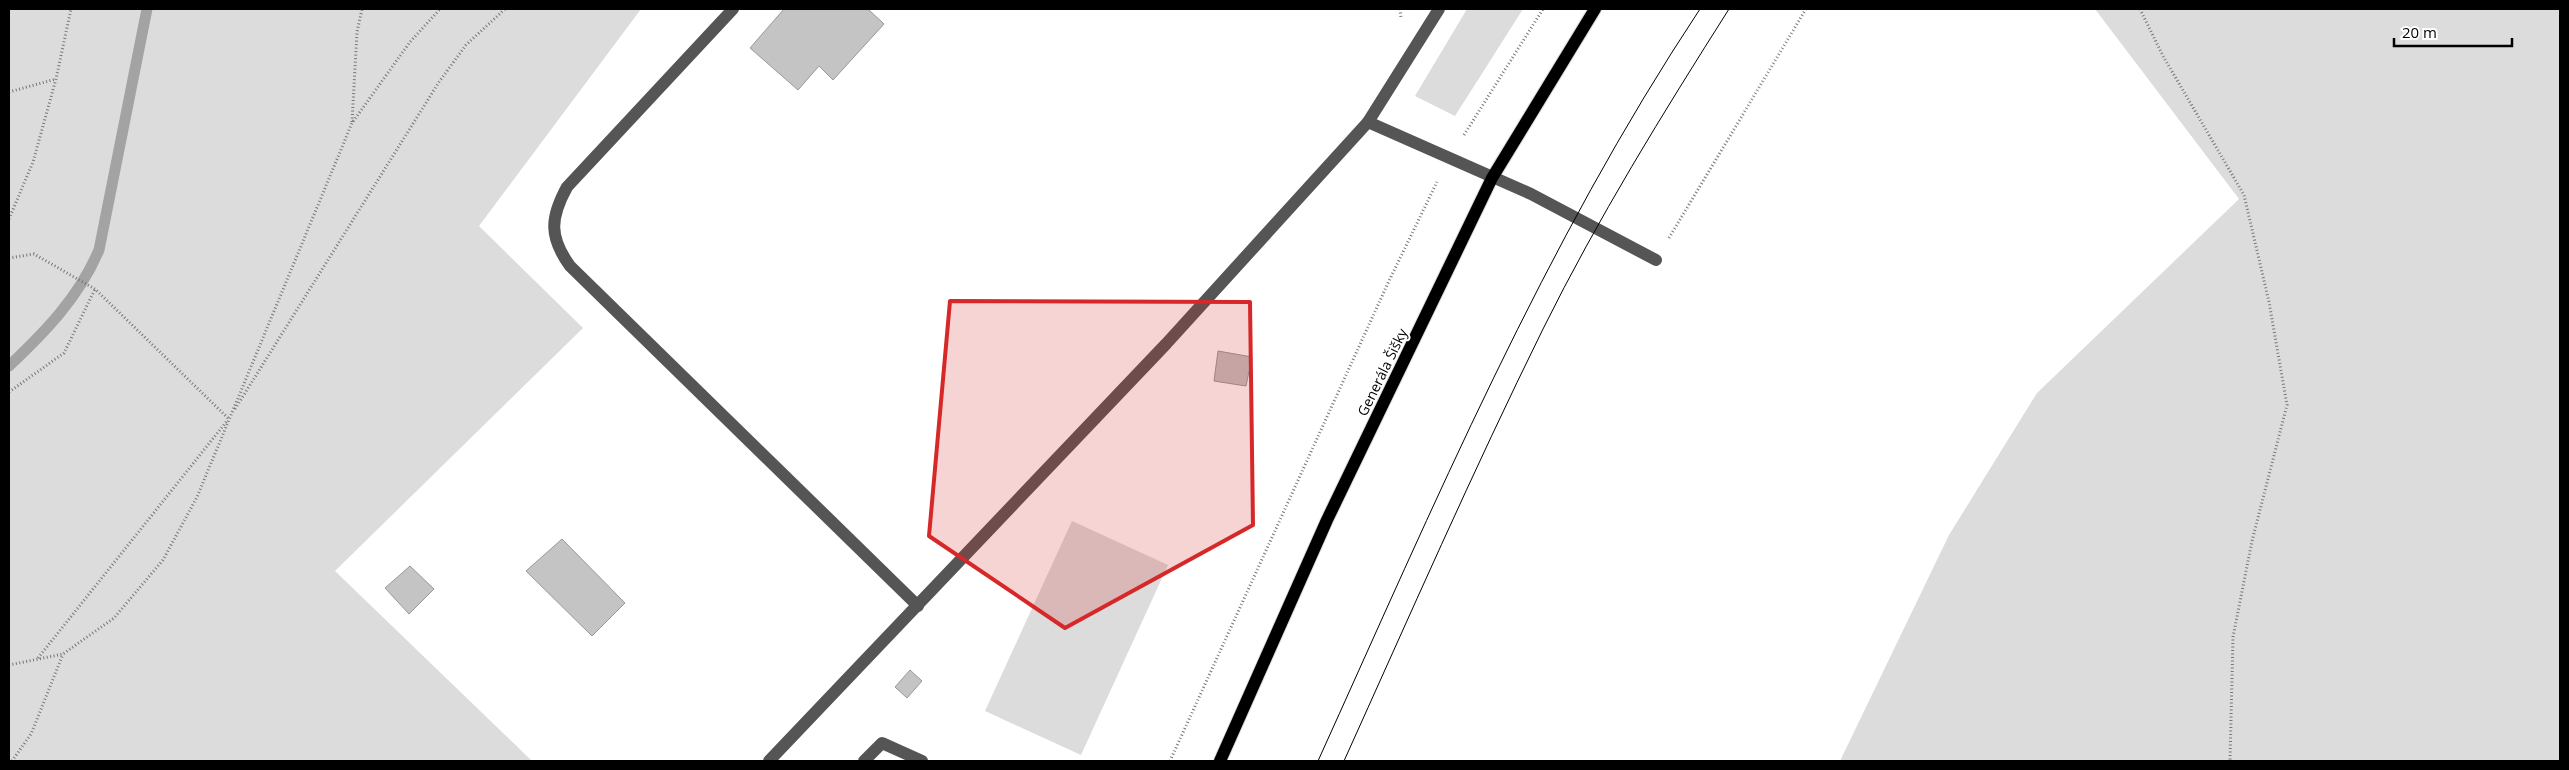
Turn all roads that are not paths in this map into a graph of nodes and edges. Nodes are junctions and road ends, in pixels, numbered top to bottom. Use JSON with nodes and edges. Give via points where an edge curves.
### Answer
{"nodes":[{"id":1,"x":733,"y":9,"type":"edge"},
{"id":2,"x":1439,"y":9,"type":"edge"},
{"id":3,"x":1595,"y":9,"type":"edge"},
{"id":4,"x":1368,"y":122,"type":"junction"},
{"id":5,"x":1492,"y":178,"type":"junction"},
{"id":6,"x":1656,"y":260,"type":"road end"},
{"id":7,"x":918,"y":606,"type":"junction"},
{"id":8,"x":769,"y":761,"type":"edge"},
{"id":9,"x":864,"y":761,"type":"edge"},
{"id":10,"x":922,"y":761,"type":"edge"},
{"id":11,"x":1220,"y":761,"type":"edge"}],
"edges":[{"from":1,"to":7,"type":"lane","via":[[567,187],[558,204],[554,226],[558,248],[570,266]]},
{"from":2,"to":4,"type":"lane"},
{"from":3,"to":5,"type":"main road","name":"Generála Šišky"},
{"from":4,"to":5,"type":"lane"},
{"from":4,"to":7,"type":"lane","via":[[1166,344]]},
{"from":5,"to":6,"type":"lane","via":[[1531,194]]},
{"from":5,"to":11,"type":"main road","name":"Generála Šišky","via":[[1327,520]]},
{"from":7,"to":8,"type":"lane"},
{"from":9,"to":10,"type":"lane","via":[[882,743]]}]}
